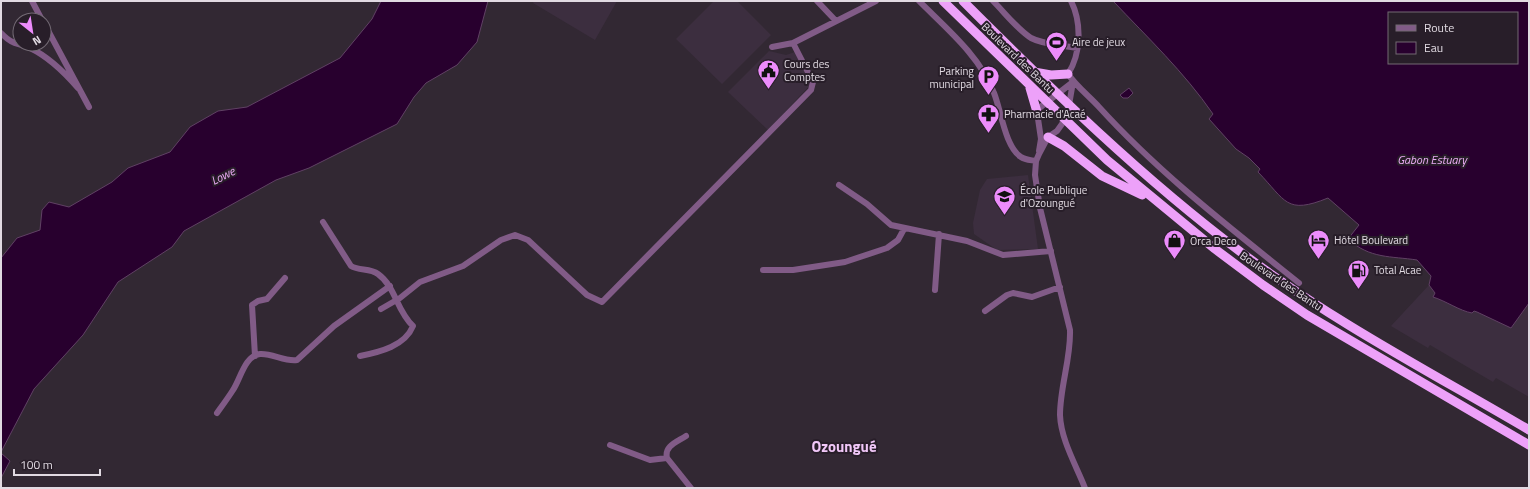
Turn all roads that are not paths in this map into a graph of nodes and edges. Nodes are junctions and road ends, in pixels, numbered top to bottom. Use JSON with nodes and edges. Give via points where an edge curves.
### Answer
{"nodes":[{"id":1,"x":32,"y":1,"type":"edge"},
{"id":2,"x":817,"y":1,"type":"edge"},
{"id":3,"x":876,"y":1,"type":"edge"},
{"id":4,"x":919,"y":1,"type":"edge"},
{"id":5,"x":943,"y":1,"type":"edge"},
{"id":6,"x":963,"y":1,"type":"edge"},
{"id":7,"x":993,"y":1,"type":"edge"},
{"id":8,"x":1071,"y":1,"type":"edge"},
{"id":9,"x":38,"y":12,"type":"edge"},
{"id":10,"x":836,"y":21,"type":"junction"},
{"id":11,"x":1,"y":33,"type":"edge"},
{"id":12,"x":52,"y":38,"type":"edge"},
{"id":13,"x":793,"y":44,"type":"junction"},
{"id":14,"x":772,"y":47,"type":"dead end"},
{"id":15,"x":1077,"y":48,"type":"junction"},
{"id":16,"x":1034,"y":72,"type":"junction"},
{"id":17,"x":1070,"y":78,"type":"junction"},
{"id":18,"x":1028,"y":83,"type":"junction"},
{"id":19,"x":78,"y":88,"type":"junction"},
{"id":20,"x":1058,"y":95,"type":"junction"},
{"id":21,"x":1047,"y":103,"type":"junction"},
{"id":22,"x":1068,"y":105,"type":"junction"},
{"id":23,"x":89,"y":106,"type":"dead end"},
{"id":24,"x":1037,"y":112,"type":"junction"},
{"id":25,"x":1064,"y":119,"type":"junction"},
{"id":26,"x":1048,"y":138,"type":"junction"},
{"id":27,"x":1039,"y":154,"type":"junction"},
{"id":28,"x":1036,"y":161,"type":"junction"},
{"id":29,"x":839,"y":185,"type":"dead end"},
{"id":30,"x":1153,"y":200,"type":"junction"},
{"id":31,"x":323,"y":222,"type":"dead end"},
{"id":32,"x":904,"y":228,"type":"junction"},
{"id":33,"x":939,"y":234,"type":"junction"},
{"id":34,"x":1051,"y":251,"type":"junction"},
{"id":35,"x":763,"y":270,"type":"dead end"},
{"id":36,"x":285,"y":278,"type":"dead end"},
{"id":37,"x":1298,"y":283,"type":"dead end"},
{"id":38,"x":390,"y":286,"type":"junction"},
{"id":39,"x":1060,"y":287,"type":"junction"},
{"id":40,"x":935,"y":290,"type":"dead end"},
{"id":41,"x":396,"y":301,"type":"junction"},
{"id":42,"x":380,"y":309,"type":"dead end"},
{"id":43,"x":986,"y":311,"type":"dead end"},
{"id":44,"x":254,"y":356,"type":"junction"},
{"id":45,"x":360,"y":356,"type":"dead end"},
{"id":46,"x":217,"y":413,"type":"dead end"},
{"id":47,"x":1529,"y":430,"type":"edge"},
{"id":48,"x":686,"y":436,"type":"dead end"},
{"id":49,"x":610,"y":445,"type":"dead end"},
{"id":50,"x":1529,"y":445,"type":"edge"},
{"id":51,"x":667,"y":458,"type":"junction"},
{"id":52,"x":691,"y":488,"type":"edge"},
{"id":53,"x":1085,"y":488,"type":"edge"}],
"edges":[{"from":1,"to":9,"type":"street"},
{"from":2,"to":10,"type":"street"},
{"from":3,"to":10,"type":"street"},
{"from":4,"to":28,"type":"street","via":[[982,70],[995,93],[1014,150],[1021,157]]},
{"from":5,"to":18,"type":"highway","name":"Boulevard des Bantu"},
{"from":6,"to":16,"type":"highway","name":"Boulevard des Bantu"},
{"from":7,"to":15,"type":"street","via":[[1031,37],[1039,41]]},
{"from":8,"to":15,"type":"street","via":[[1078,22]]},
{"from":10,"to":13,"type":"street"},
{"from":11,"to":19,"type":"street","via":[[11,43],[31,48],[61,70]]},
{"from":12,"to":19,"type":"street"},
{"from":13,"to":14,"type":"street"},
{"from":13,"to":41,"type":"street","via":[[813,82],[811,90],[602,302],[587,295],[528,240],[515,235],[501,240],[463,266],[420,282]]},
{"from":15,"to":17,"type":"street"},
{"from":16,"to":17,"type":"highway"},
{"from":16,"to":20,"type":"highway","name":"Boulevard des Bantu"},
{"from":17,"to":20,"type":"street"},
{"from":17,"to":22,"type":"street"},
{"from":17,"to":37,"type":"street","via":[[1176,183]]},
{"from":18,"to":21,"type":"highway","name":"Boulevard des Bantu"},
{"from":18,"to":24,"type":"highway"},
{"from":19,"to":23,"type":"street"},
{"from":20,"to":21,"type":"street"},
{"from":20,"to":22,"type":"highway","name":"Boulevard des Bantu"},
{"from":21,"to":24,"type":"street"},
{"from":21,"to":25,"type":"highway","name":"Boulevard des Bantu"},
{"from":22,"to":25,"type":"street"},
{"from":22,"to":47,"type":"highway","name":"Boulevard des Bantu","via":[[1166,194],[1265,270],[1360,332]]},
{"from":24,"to":27,"type":"street","via":[[1041,139]]},
{"from":25,"to":26,"type":"street","via":[[1058,131]]},
{"from":25,"to":30,"type":"highway","name":"Boulevard des Bantu"},
{"from":26,"to":27,"type":"street"},
{"from":26,"to":30,"type":"highway","via":[[1064,146],[1102,176]]},
{"from":27,"to":28,"type":"street"},
{"from":28,"to":34,"type":"street","via":[[1037,197]]},
{"from":29,"to":32,"type":"street","via":[[867,204],[891,225]]},
{"from":30,"to":50,"type":"highway","name":"Boulevard des Bantu","via":[[1263,285],[1308,315]]},
{"from":31,"to":38,"type":"street","via":[[351,266],[372,271]]},
{"from":32,"to":33,"type":"street"},
{"from":32,"to":35,"type":"street","via":[[898,240],[887,248],[845,262],[793,270]]},
{"from":33,"to":34,"type":"street","via":[[976,243],[1003,255]]},
{"from":33,"to":40,"type":"street"},
{"from":34,"to":39,"type":"street"},
{"from":36,"to":44,"type":"street","via":[[271,296],[252,305]]},
{"from":38,"to":41,"type":"street"},
{"from":38,"to":44,"type":"street","via":[[334,326],[297,360],[262,353]]},
{"from":39,"to":43,"type":"street","via":[[1032,297],[1013,293]]},
{"from":39,"to":53,"type":"street","via":[[1070,339],[1060,415],[1062,430]]},
{"from":41,"to":42,"type":"street"},
{"from":41,"to":45,"type":"street","via":[[412,327],[400,342],[377,353]]},
{"from":44,"to":46,"type":"street","via":[[245,365],[233,390]]},
{"from":48,"to":51,"type":"street","via":[[668,448]]},
{"from":49,"to":51,"type":"street","via":[[650,460]]},
{"from":51,"to":52,"type":"street"}]}
